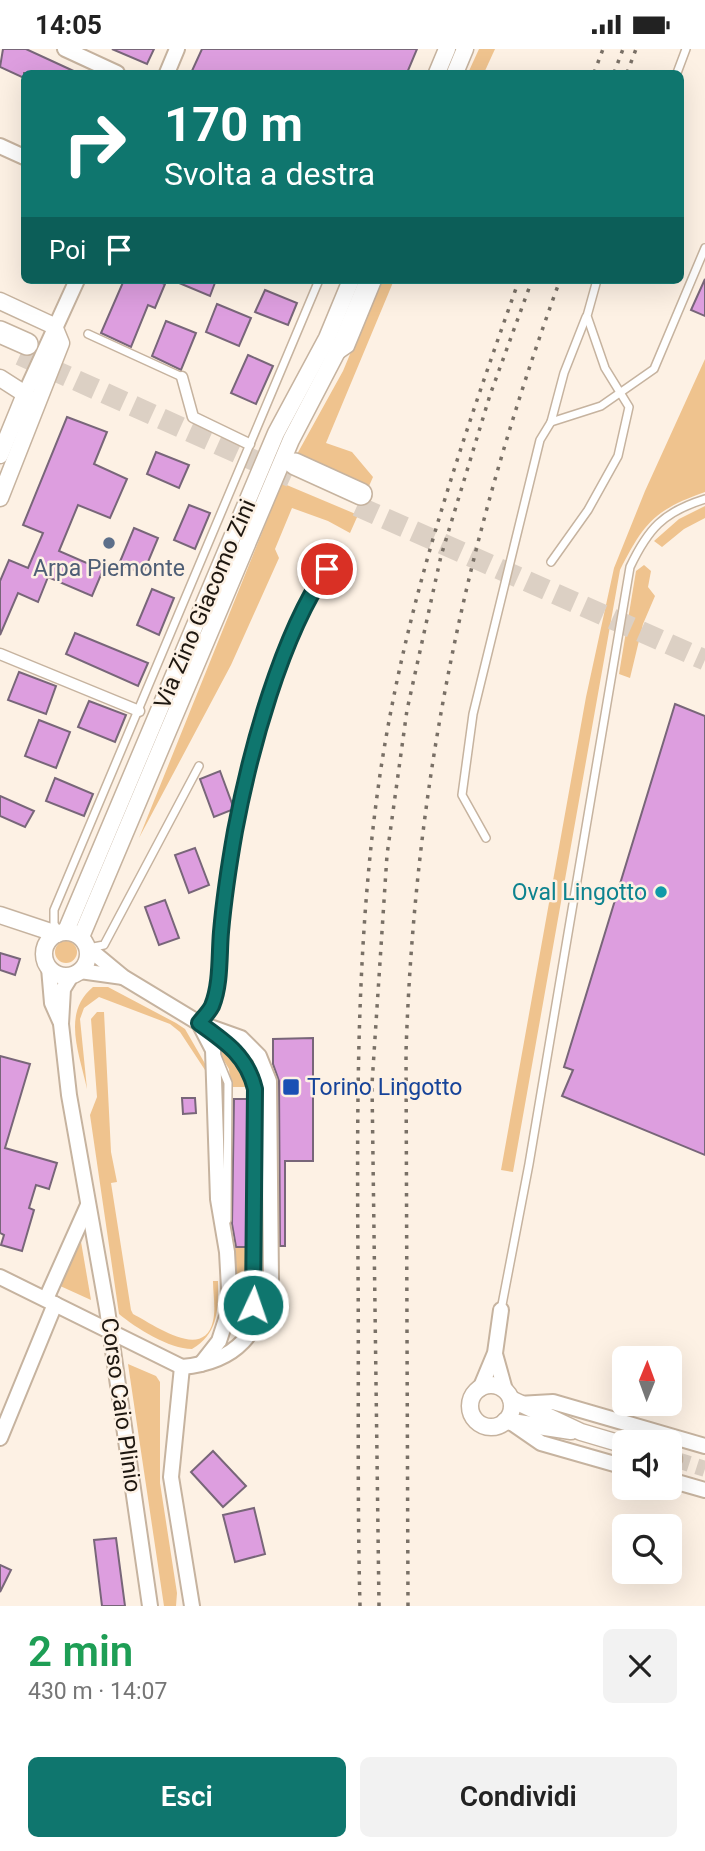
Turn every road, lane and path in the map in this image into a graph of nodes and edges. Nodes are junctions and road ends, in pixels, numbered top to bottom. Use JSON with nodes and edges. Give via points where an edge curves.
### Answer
{"nodes":[{"id":1,"x":65,"y":49,"type":"edge"},
{"id":2,"x":177,"y":49,"type":"edge"},
{"id":3,"x":447,"y":49,"type":"edge"},
{"id":4,"x":465,"y":49,"type":"edge"},
{"id":5,"x":686,"y":49,"type":"edge"},
{"id":6,"x":110,"y":70,"type":"edge"},
{"id":7,"x":168,"y":70,"type":"edge"},
{"id":8,"x":438,"y":70,"type":"edge"},
{"id":9,"x":456,"y":70,"type":"edge"},
{"id":10,"x":678,"y":70,"type":"edge"},
{"id":11,"x":0,"y":146,"type":"edge"},
{"id":12,"x":21,"y":156,"type":"edge"},
{"id":13,"x":705,"y":248,"type":"edge"},
{"id":14,"x":75,"y":284,"type":"edge"},
{"id":15,"x":317,"y":284,"type":"edge"},
{"id":16,"x":349,"y":284,"type":"edge"},
{"id":17,"x":366,"y":284,"type":"edge"},
{"id":18,"x":376,"y":284,"type":"edge"},
{"id":19,"x":596,"y":284,"type":"edge"},
{"id":20,"x":0,"y":300,"type":"edge"},
{"id":21,"x":587,"y":316,"type":"junction"},
{"id":22,"x":54,"y":325,"type":"junction"},
{"id":23,"x":0,"y":332,"type":"edge"},
{"id":24,"x":88,"y":334,"type":"dead end"},
{"id":25,"x":0,"y":346,"type":"edge"},
{"id":26,"x":333,"y":359,"type":"junction"},
{"id":27,"x":182,"y":377,"type":"joint"},
{"id":28,"x":0,"y":378,"type":"edge"},
{"id":29,"x":620,"y":393,"type":"junction"},
{"id":30,"x":25,"y":394,"type":"junction"},
{"id":31,"x":551,"y":422,"type":"junction"},
{"id":32,"x":249,"y":445,"type":"junction"},
{"id":33,"x":0,"y":455,"type":"edge"},
{"id":34,"x":293,"y":471,"type":"tunnel mouth"},
{"id":35,"x":0,"y":498,"type":"edge"},
{"id":36,"x":705,"y":499,"type":"edge"},
{"id":37,"x":359,"y":500,"type":"tunnel mouth"},
{"id":38,"x":341,"y":549,"type":"dead end"},
{"id":39,"x":551,"y":562,"type":"dead end"},
{"id":40,"x":0,"y":654,"type":"edge"},
{"id":41,"x":139,"y":711,"type":"junction"},
{"id":42,"x":199,"y":766,"type":"dead end"},
{"id":43,"x":486,"y":838,"type":"dead end"},
{"id":44,"x":5,"y":917,"type":"edge"},
{"id":45,"x":70,"y":937,"type":"junction"},
{"id":46,"x":44,"y":948,"type":"junction"},
{"id":47,"x":49,"y":968,"type":"junction"},
{"id":48,"x":76,"y":974,"type":"junction"},
{"id":49,"x":123,"y":977,"type":"junction"},
{"id":50,"x":199,"y":1023,"type":"junction"},
{"id":51,"x":61,"y":1024,"type":"junction"},
{"id":52,"x":88,"y":1205,"type":"junction"},
{"id":53,"x":255,"y":1247,"type":"junction"},
{"id":54,"x":271,"y":1260,"type":"junction"},
{"id":55,"x":0,"y":1276,"type":"edge"},
{"id":56,"x":50,"y":1302,"type":"junction"},
{"id":57,"x":501,"y":1310,"type":"joint"},
{"id":58,"x":110,"y":1331,"type":"junction"},
{"id":59,"x":247,"y":1336,"type":"junction"},
{"id":60,"x":495,"y":1353,"type":"junction"},
{"id":61,"x":201,"y":1364,"type":"junction"},
{"id":62,"x":182,"y":1367,"type":"junction"},
{"id":63,"x":480,"y":1389,"type":"junction"},
{"id":64,"x":511,"y":1397,"type":"junction"},
{"id":65,"x":509,"y":1422,"type":"junction"},
{"id":66,"x":581,"y":1432,"type":"junction"},
{"id":67,"x":0,"y":1438,"type":"edge"},
{"id":68,"x":612,"y":1441,"type":"edge"},
{"id":69,"x":705,"y":1446,"type":"edge"},
{"id":70,"x":612,"y":1463,"type":"edge"},
{"id":71,"x":682,"y":1483,"type":"edge"},
{"id":72,"x":705,"y":1490,"type":"edge"},
{"id":73,"x":150,"y":1606,"type":"edge"},
{"id":74,"x":192,"y":1606,"type":"edge"}],
"edges":[{"from":1,"to":6,"type":"street"},
{"from":2,"to":7,"type":"street"},
{"from":3,"to":8,"type":"street"},
{"from":4,"to":9,"type":"street"},
{"from":5,"to":10,"type":"lane"},
{"from":11,"to":12,"type":"street"},
{"from":13,"to":29,"type":"lane","via":[[654,369]]},
{"from":14,"to":22,"type":"street"},
{"from":15,"to":32,"type":"lane"},
{"from":16,"to":45,"type":"street","name":"Via Zino Giacomo Zini","via":[[327,338],[276,433]]},
{"from":17,"to":26,"type":"street","name":"Via Zino Giacomo Zini"},
{"from":18,"to":26,"type":"lane","name":"Via Zino Giacomo Zini","via":[[350,348]]},
{"from":19,"to":21,"type":"lane"},
{"from":20,"to":22,"type":"street"},
{"from":21,"to":29,"type":"lane","via":[[605,367]]},
{"from":21,"to":31,"type":"lane"},
{"from":22,"to":30,"type":"street"},
{"from":22,"to":35,"type":"street","via":[[60,334],[58,352]]},
{"from":23,"to":25,"type":"main road","via":[[23,349]]},
{"from":24,"to":27,"type":"lane"},
{"from":26,"to":45,"type":"street","name":"Via Zino Giacomo Zini","via":[[291,440]]},
{"from":27,"to":32,"type":"street","via":[[192,417]]},
{"from":28,"to":30,"type":"street"},
{"from":29,"to":31,"type":"lane","via":[[601,406]]},
{"from":29,"to":39,"type":"lane","via":[[629,407],[618,456]]},
{"from":30,"to":33,"type":"street"},
{"from":31,"to":43,"type":"lane","via":[[540,440],[473,714],[463,795]]},
{"from":32,"to":41,"type":"lane"},
{"from":34,"to":37,"type":"main road"},
{"from":36,"to":57,"type":"lane","via":[[651,529],[630,567]]},
{"from":38,"to":50,"type":"lane","via":[[313,590],[280,668],[254,753],[224,901],[212,1008]]},
{"from":40,"to":41,"type":"street"},
{"from":41,"to":45,"type":"lane","via":[[54,910],[54,924]]},
{"from":42,"to":45,"type":"lane","via":[[104,945]]},
{"from":44,"to":45,"type":"street"},
{"from":44,"to":46,"type":"street"},
{"from":45,"to":46,"type":"street"},
{"from":45,"to":48,"type":"street","via":[[88,960]]},
{"from":45,"to":49,"type":"street"},
{"from":46,"to":47,"type":"street"},
{"from":47,"to":48,"type":"street","via":[[59,975]]},
{"from":47,"to":51,"type":"street","name":"Corso Caio Plinio","via":[[52,1003]]},
{"from":48,"to":49,"type":"street"},
{"from":48,"to":51,"type":"street","name":"Corso Caio Plinio","via":[[63,989]]},
{"from":49,"to":50,"type":"street"},
{"from":50,"to":53,"type":"lane","via":[[228,1043],[251,1073],[256,1127]]},
{"from":50,"to":54,"type":"street","via":[[241,1038],[265,1067],[270,1100]]},
{"from":50,"to":61,"type":"street","via":[[213,1050],[218,1199],[230,1307],[219,1341]]},
{"from":51,"to":52,"type":"street","name":"Corso Caio Plinio"},
{"from":52,"to":56,"type":"street"},
{"from":52,"to":58,"type":"street","name":"Corso Caio Plinio"},
{"from":53,"to":54,"type":"lane"},
{"from":53,"to":59,"type":"lane"},
{"from":54,"to":59,"type":"street","via":[[267,1298]]},
{"from":55,"to":56,"type":"street"},
{"from":56,"to":58,"type":"street"},
{"from":56,"to":67,"type":"street"},
{"from":57,"to":60,"type":"street"},
{"from":58,"to":62,"type":"street"},
{"from":58,"to":73,"type":"street","name":"Corso Caio Plinio"},
{"from":59,"to":61,"type":"street","via":[[234,1352]]},
{"from":60,"to":63,"type":"street"},
{"from":60,"to":64,"type":"street"},
{"from":61,"to":62,"type":"street"},
{"from":62,"to":74,"type":"street","via":[[171,1477]]},
{"from":63,"to":64,"type":"street","via":[[492,1385]]},
{"from":63,"to":65,"type":"street","via":[[471,1407],[476,1420],[488,1426]]},
{"from":64,"to":65,"type":"street"},
{"from":64,"to":66,"type":"street"},
{"from":64,"to":69,"type":"street","via":[[553,1402]]},
{"from":65,"to":66,"type":"street"},
{"from":65,"to":70,"type":"street","via":[[541,1443]]},
{"from":66,"to":68,"type":"street"},
{"from":71,"to":72,"type":"street"}]}
